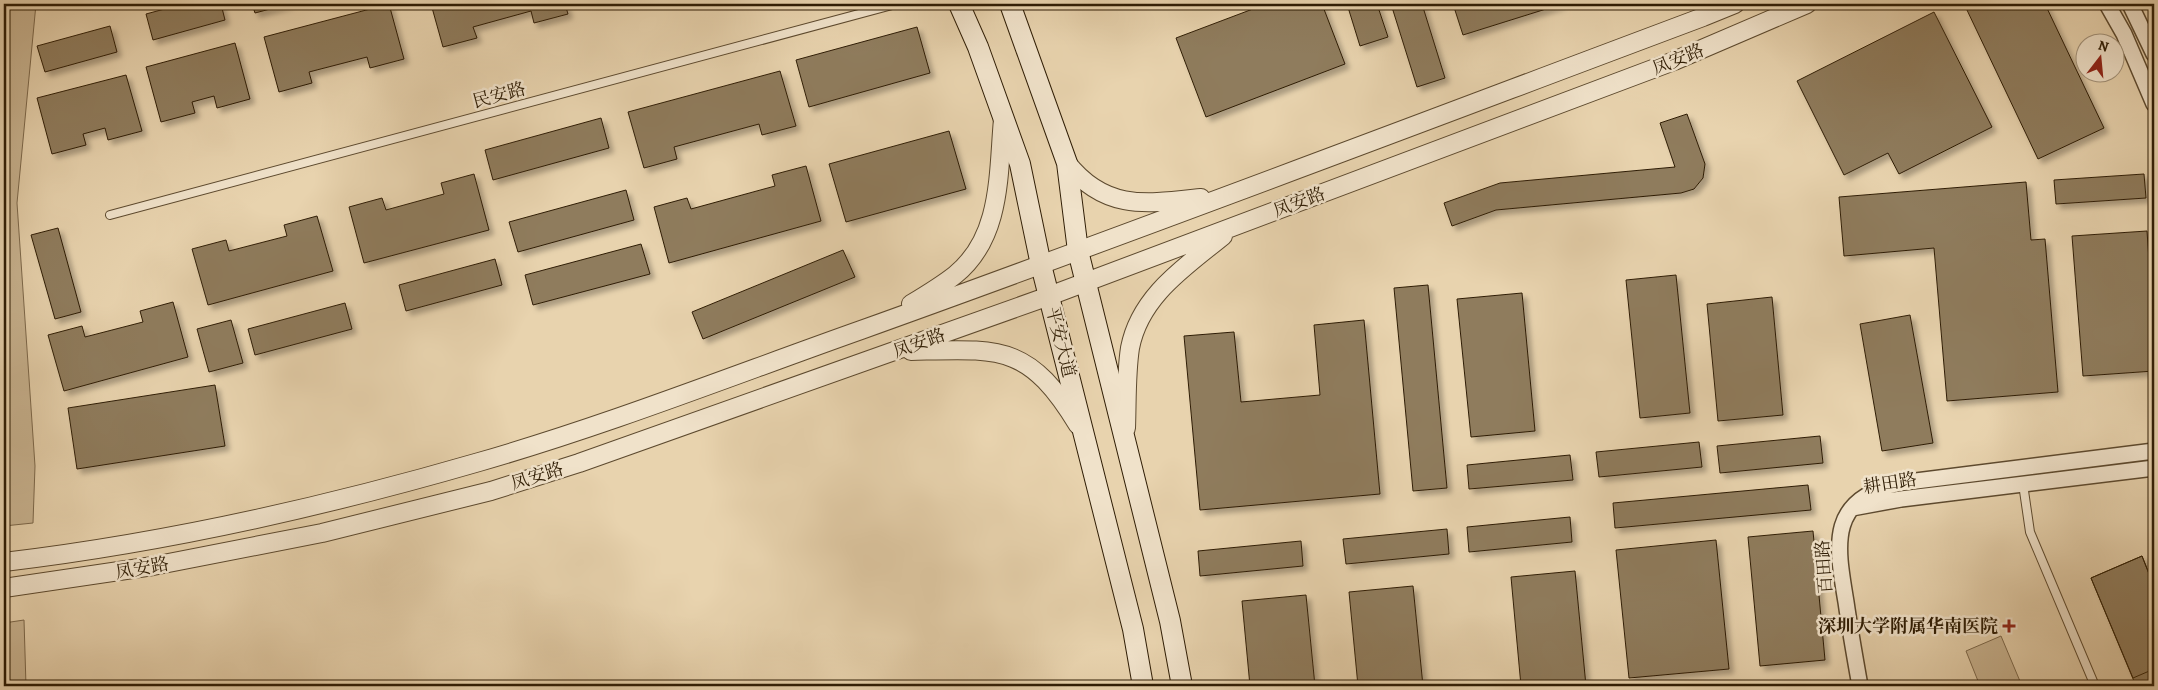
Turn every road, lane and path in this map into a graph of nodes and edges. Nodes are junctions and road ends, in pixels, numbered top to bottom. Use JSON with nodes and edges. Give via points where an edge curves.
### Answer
{"nodes":[{"id":1,"x":896,"y":4,"type":"edge"},
{"id":2,"x":959,"y":4,"type":"edge"},
{"id":3,"x":1010,"y":4,"type":"edge"},
{"id":4,"x":1735,"y":4,"type":"edge"},
{"id":5,"x":1807,"y":4,"type":"edge"},
{"id":6,"x":2108,"y":4,"type":"edge"},
{"id":7,"x":2130,"y":4,"type":"edge"},
{"id":8,"x":2154,"y":54,"type":"edge"},
{"id":9,"x":2154,"y":104,"type":"edge"},
{"id":10,"x":1003,"y":119,"type":"junction"},
{"id":11,"x":1067,"y":163,"type":"junction"},
{"id":12,"x":1229,"y":194,"type":"junction"},
{"id":13,"x":110,"y":216,"type":"dead end"},
{"id":14,"x":1233,"y":227,"type":"junction"},
{"id":15,"x":1078,"y":251,"type":"junction"},
{"id":16,"x":1041,"y":265,"type":"junction"},
{"id":17,"x":1086,"y":282,"type":"junction"},
{"id":18,"x":1049,"y":296,"type":"junction"},
{"id":19,"x":886,"y":321,"type":"junction"},
{"id":20,"x":896,"y":351,"type":"junction"},
{"id":21,"x":1084,"y":434,"type":"junction"},
{"id":22,"x":1125,"y":441,"type":"junction"},
{"id":23,"x":2154,"y":451,"type":"edge"},
{"id":24,"x":2154,"y":468,"type":"edge"},
{"id":25,"x":2024,"y":484,"type":"junction"},
{"id":26,"x":1852,"y":508,"type":"junction"},
{"id":27,"x":4,"y":562,"type":"edge"},
{"id":28,"x":4,"y":588,"type":"edge"},
{"id":29,"x":1143,"y":686,"type":"edge"},
{"id":30,"x":1182,"y":686,"type":"edge"},
{"id":31,"x":1860,"y":686,"type":"edge"},
{"id":32,"x":2095,"y":686,"type":"edge"}],
"edges":[{"from":1,"to":13,"type":"lane","name":"民安路"},
{"from":2,"to":10,"type":"main road","name":"平安大道"},
{"from":3,"to":11,"type":"main road"},
{"from":4,"to":12,"type":"street","name":"凤安路"},
{"from":5,"to":14,"type":"street","name":"凤安路","via":[[1674,61]]},
{"from":6,"to":9,"type":"street"},
{"from":7,"to":8,"type":"street"},
{"from":10,"to":16,"type":"main road","name":"平安大道","via":[[1020,164]]},
{"from":10,"to":19,"type":"street","via":[[995,208],[986,236],[956,274]]},
{"from":11,"to":12,"type":"street","via":[[1086,183],[1110,197],[1125,201],[1154,203]]},
{"from":11,"to":15,"type":"main road"},
{"from":12,"to":15,"type":"street","name":"凤安路"},
{"from":14,"to":17,"type":"street","name":"凤安路"},
{"from":14,"to":22,"type":"street","via":[[1171,279],[1142,315],[1128,362]]},
{"from":15,"to":16,"type":"street","name":"凤安路"},
{"from":15,"to":17,"type":"main road"},
{"from":16,"to":18,"type":"main road","name":"平安大道"},
{"from":16,"to":19,"type":"street","name":"凤安路"},
{"from":17,"to":18,"type":"street","name":"凤安路"},
{"from":17,"to":22,"type":"main road"},
{"from":18,"to":20,"type":"street","name":"凤安路"},
{"from":18,"to":21,"type":"main road","name":"平安大道"},
{"from":19,"to":27,"type":"street","name":"凤安路","via":[[481,462],[317,504],[147,539]]},
{"from":20,"to":21,"type":"street","via":[[978,350],[1021,362],[1055,389]]},
{"from":20,"to":28,"type":"street","name":"凤安路","via":[[579,463],[491,490],[330,531],[153,566]]},
{"from":21,"to":29,"type":"main road","name":"平安大道","via":[[1133,629]]},
{"from":22,"to":30,"type":"main road","via":[[1170,621]]},
{"from":23,"to":26,"type":"street","name":"耕田路","via":[[1900,483],[1872,491]]},
{"from":24,"to":25,"type":"street","name":"耕田路"},
{"from":25,"to":26,"type":"street","name":"耕田路"},
{"from":25,"to":32,"type":"lane","via":[[2030,532]]},
{"from":26,"to":31,"type":"street","name":"百田路","via":[[1843,522],[1838,540]]}]}
